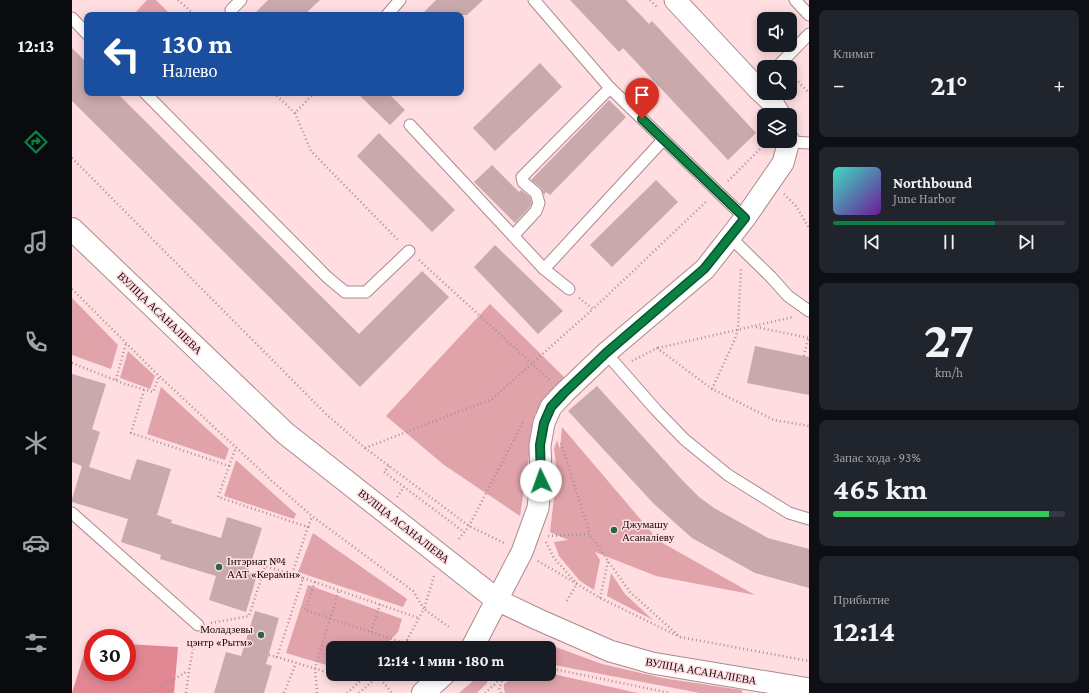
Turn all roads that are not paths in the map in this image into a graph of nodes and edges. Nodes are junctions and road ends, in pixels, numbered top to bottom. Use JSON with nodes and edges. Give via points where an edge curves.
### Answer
{"nodes":[{"id":1,"x":241,"y":0,"type":"edge"},
{"id":2,"x":400,"y":0,"type":"edge"},
{"id":3,"x":534,"y":0,"type":"edge"},
{"id":4,"x":675,"y":0,"type":"edge"},
{"id":5,"x":795,"y":0,"type":"edge"},
{"id":6,"x":231,"y":10,"type":"dead end"},
{"id":7,"x":390,"y":12,"type":"edge"},
{"id":8,"x":809,"y":15,"type":"edge"},
{"id":9,"x":72,"y":18,"type":"edge"},
{"id":10,"x":84,"y":31,"type":"edge"},
{"id":11,"x":809,"y":34,"type":"edge"},
{"id":12,"x":785,"y":60,"type":"edge"},
{"id":13,"x":757,"y":81,"type":"edge"},
{"id":14,"x":610,"y":88,"type":"junction"},
{"id":15,"x":148,"y":96,"type":"edge"},
{"id":16,"x":410,"y":125,"type":"dead end"},
{"id":17,"x":663,"y":140,"type":"junction"},
{"id":18,"x":792,"y":148,"type":"edge"},
{"id":19,"x":745,"y":218,"type":"junction"},
{"id":20,"x":72,"y":229,"type":"edge"},
{"id":21,"x":513,"y":236,"type":"junction"},
{"id":22,"x":736,"y":242,"type":"junction"},
{"id":23,"x":409,"y":251,"type":"dead end"},
{"id":24,"x":544,"y":269,"type":"junction"},
{"id":25,"x":569,"y":289,"type":"road end"},
{"id":26,"x":809,"y":311,"type":"edge"},
{"id":27,"x":612,"y":361,"type":"junction"},
{"id":28,"x":72,"y":513,"type":"edge"},
{"id":29,"x":809,"y":519,"type":"edge"},
{"id":30,"x":497,"y":600,"type":"junction"},
{"id":31,"x":198,"y":625,"type":"road end"},
{"id":32,"x":476,"y":641,"type":"edge"},
{"id":33,"x":436,"y":681,"type":"edge"},
{"id":34,"x":809,"y":689,"type":"edge"},
{"id":35,"x":423,"y":693,"type":"edge"}],
"edges":[{"from":1,"to":6,"type":"lane"},
{"from":2,"to":7,"type":"lane"},
{"from":3,"to":14,"type":"lane"},
{"from":4,"to":13,"type":"street"},
{"from":5,"to":8,"type":"lane"},
{"from":9,"to":10,"type":"lane"},
{"from":11,"to":12,"type":"lane"},
{"from":14,"to":17,"type":"lane"},
{"from":14,"to":21,"type":"lane","via":[[522,177],[523,182],[536,194],[540,203]]},
{"from":15,"to":23,"type":"lane","via":[[327,277],[345,292],[366,292]]},
{"from":16,"to":21,"type":"lane"},
{"from":17,"to":19,"type":"lane"},
{"from":17,"to":24,"type":"lane"},
{"from":18,"to":19,"type":"street"},
{"from":19,"to":22,"type":"street"},
{"from":20,"to":30,"type":"main road","name":"ВУЛІЦА АСАНАЛІЕВА","via":[[285,433]]},
{"from":21,"to":24,"type":"lane"},
{"from":22,"to":26,"type":"lane","via":[[788,296]]},
{"from":22,"to":27,"type":"street","via":[[704,269]]},
{"from":24,"to":25,"type":"lane"},
{"from":27,"to":29,"type":"lane","via":[[684,439],[728,476],[789,513]]},
{"from":27,"to":30,"type":"street","via":[[564,393],[551,407],[544,423],[540,445],[541,481],[538,508],[522,552]]},
{"from":28,"to":31,"type":"lane"},
{"from":30,"to":32,"type":"main road"},
{"from":30,"to":34,"type":"street","name":"ВУЛІЦА АСАНАЛІЕВА","via":[[610,652],[652,663]]},
{"from":33,"to":35,"type":"main road"}]}
